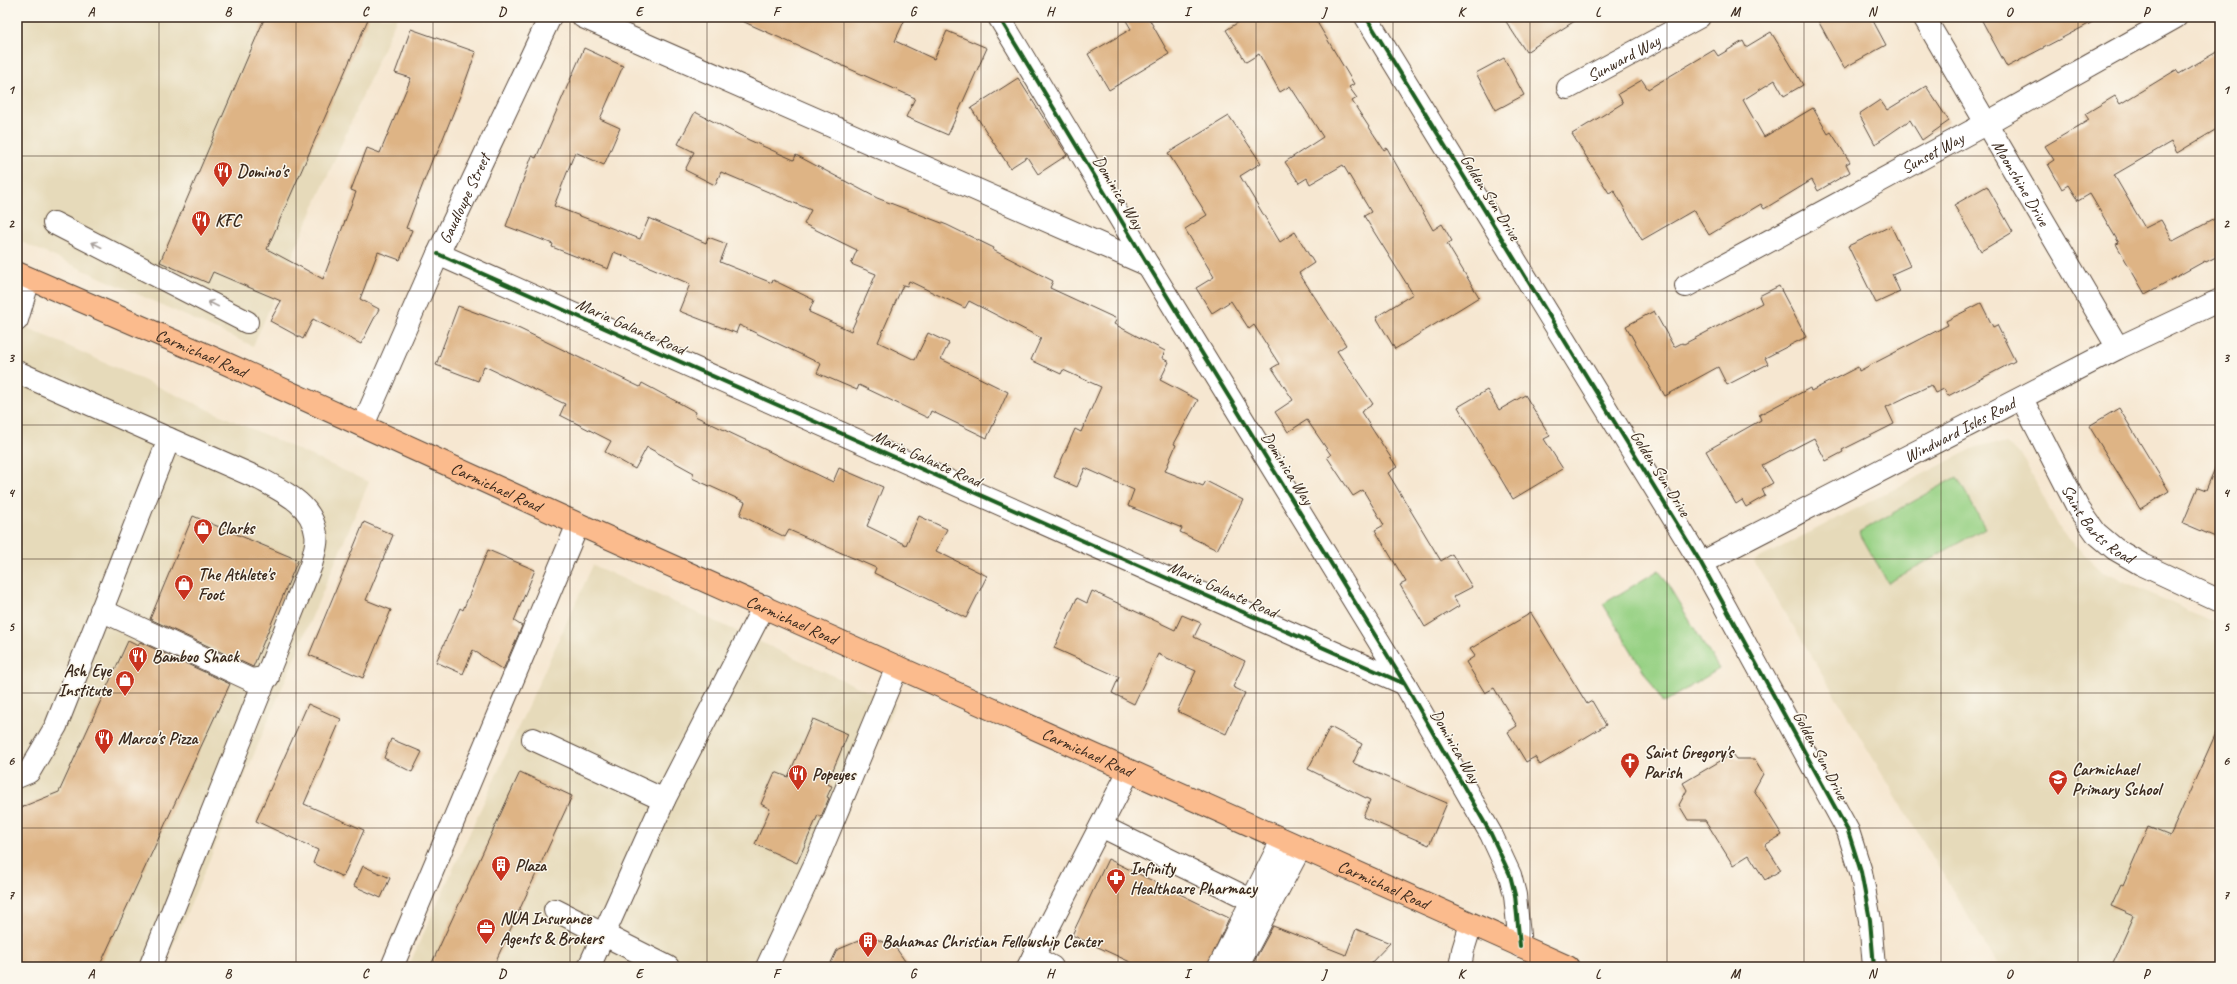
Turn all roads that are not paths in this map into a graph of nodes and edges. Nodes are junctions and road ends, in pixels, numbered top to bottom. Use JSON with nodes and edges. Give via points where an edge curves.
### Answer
{"nodes":[{"id":1,"x":550,"y":17,"type":"edge"},
{"id":2,"x":583,"y":17,"type":"edge"},
{"id":3,"x":999,"y":17,"type":"edge"},
{"id":4,"x":1366,"y":17,"type":"edge"},
{"id":5,"x":1700,"y":17,"type":"edge"},
{"id":6,"x":1924,"y":17,"type":"edge"},
{"id":7,"x":2176,"y":17,"type":"edge"},
{"id":8,"x":1568,"y":88,"type":"dead end"},
{"id":9,"x":1987,"y":123,"type":"junction"},
{"id":10,"x":54,"y":223,"type":"dead end"},
{"id":11,"x":438,"y":254,"type":"junction"},
{"id":12,"x":1148,"y":265,"type":"junction"},
{"id":13,"x":23,"y":276,"type":"edge"},
{"id":14,"x":1686,"y":286,"type":"dead end"},
{"id":15,"x":2220,"y":300,"type":"edge"},
{"id":16,"x":17,"y":320,"type":"edge"},
{"id":17,"x":247,"y":322,"type":"dead end"},
{"id":18,"x":2118,"y":348,"type":"junction"},
{"id":19,"x":17,"y":372,"type":"edge"},
{"id":20,"x":2022,"y":399,"type":"junction"},
{"id":21,"x":363,"y":426,"type":"junction"},
{"id":22,"x":169,"y":439,"type":"junction"},
{"id":23,"x":578,"y":524,"type":"junction"},
{"id":24,"x":1700,"y":563,"type":"junction"},
{"id":25,"x":2220,"y":601,"type":"edge"},
{"id":26,"x":764,"y":606,"type":"junction"},
{"id":27,"x":101,"y":610,"type":"junction"},
{"id":28,"x":897,"y":667,"type":"junction"},
{"id":29,"x":268,"y":677,"type":"junction"},
{"id":30,"x":1405,"y":684,"type":"junction"},
{"id":31,"x":533,"y":739,"type":"dead end"},
{"id":32,"x":1129,"y":771,"type":"junction"},
{"id":33,"x":17,"y":777,"type":"edge"},
{"id":34,"x":664,"y":800,"type":"junction"},
{"id":35,"x":1101,"y":826,"type":"junction"},
{"id":36,"x":1291,"y":844,"type":"junction"},
{"id":37,"x":1254,"y":901,"type":"junction"},
{"id":38,"x":555,"y":910,"type":"dead end"},
{"id":39,"x":1471,"y":924,"type":"junction"},
{"id":40,"x":602,"y":934,"type":"junction"},
{"id":41,"x":1520,"y":946,"type":"junction"},
{"id":42,"x":1038,"y":964,"type":"edge"},
{"id":43,"x":150,"y":967,"type":"edge"},
{"id":44,"x":392,"y":967,"type":"edge"},
{"id":45,"x":589,"y":967,"type":"edge"},
{"id":46,"x":668,"y":967,"type":"edge"},
{"id":47,"x":767,"y":967,"type":"edge"},
{"id":48,"x":1219,"y":967,"type":"edge"},
{"id":49,"x":1237,"y":967,"type":"edge"},
{"id":50,"x":1460,"y":967,"type":"edge"},
{"id":51,"x":1568,"y":967,"type":"edge"},
{"id":52,"x":1874,"y":967,"type":"edge"}],
"edges":[{"from":1,"to":11,"type":"street","name":"Gaudloupe Street"},
{"from":2,"to":12,"type":"street"},
{"from":3,"to":12,"type":"street","name":"Dominica Way"},
{"from":4,"to":24,"type":"street","name":"Golden Sun Drive"},
{"from":5,"to":8,"type":"street","name":"Sunward Way"},
{"from":6,"to":9,"type":"street","name":"Moonshine Drive"},
{"from":7,"to":9,"type":"street","name":"Sunset Way"},
{"from":9,"to":14,"type":"street","name":"Sunset Way"},
{"from":9,"to":18,"type":"street","name":"Moonshine Drive"},
{"from":17,"to":10,"type":"street","one_way":true},
{"from":11,"to":21,"type":"street","name":"Gaudloupe Street"},
{"from":11,"to":30,"type":"street","name":"Maria Galante Road"},
{"from":12,"to":30,"type":"street","name":"Dominica Way"},
{"from":13,"to":16,"type":"street"},
{"from":13,"to":21,"type":"main road","name":"Carmichael Road"},
{"from":15,"to":18,"type":"street","name":"Windward Isles Road"},
{"from":18,"to":20,"type":"street","name":"Windward Isles Road"},
{"from":19,"to":22,"type":"street"},
{"from":20,"to":24,"type":"street","name":"Windward Isles Road"},
{"from":20,"to":25,"type":"street","name":"Saint Barts Road","via":[[2078,508],[2096,533],[2115,549],[2141,564]]},
{"from":21,"to":23,"type":"main road","name":"Carmichael Road"},
{"from":22,"to":27,"type":"street"},
{"from":22,"to":29,"type":"street","via":[[260,479],[294,497],[309,514],[317,535],[311,565]]},
{"from":23,"to":26,"type":"main road","name":"Carmichael Road"},
{"from":23,"to":44,"type":"street"},
{"from":24,"to":52,"type":"street","name":"Golden Sun Drive","via":[[1848,831],[1861,872],[1870,920]]},
{"from":26,"to":28,"type":"main road","name":"Carmichael Road"},
{"from":26,"to":34,"type":"street"},
{"from":27,"to":29,"type":"street","via":[[251,680]]},
{"from":27,"to":33,"type":"street","via":[[56,726],[29,772]]},
{"from":28,"to":32,"type":"main road","name":"Carmichael Road"},
{"from":28,"to":47,"type":"street","via":[[816,862]]},
{"from":29,"to":43,"type":"street"},
{"from":30,"to":41,"type":"street","name":"Dominica Way","via":[[1497,844],[1515,895]]},
{"from":31,"to":34,"type":"street"},
{"from":32,"to":35,"type":"street"},
{"from":32,"to":36,"type":"main road","name":"Carmichael Road"},
{"from":34,"to":40,"type":"street"},
{"from":35,"to":37,"type":"street"},
{"from":35,"to":42,"type":"street"},
{"from":36,"to":37,"type":"street"},
{"from":36,"to":39,"type":"main road","name":"Carmichael Road"},
{"from":36,"to":49,"type":"street"},
{"from":37,"to":48,"type":"street"},
{"from":38,"to":40,"type":"street"},
{"from":39,"to":41,"type":"main road","name":"Carmichael Road"},
{"from":39,"to":50,"type":"street"},
{"from":40,"to":45,"type":"street"},
{"from":40,"to":46,"type":"street"},
{"from":41,"to":51,"type":"main road","name":"Carmichael Road"}]}
